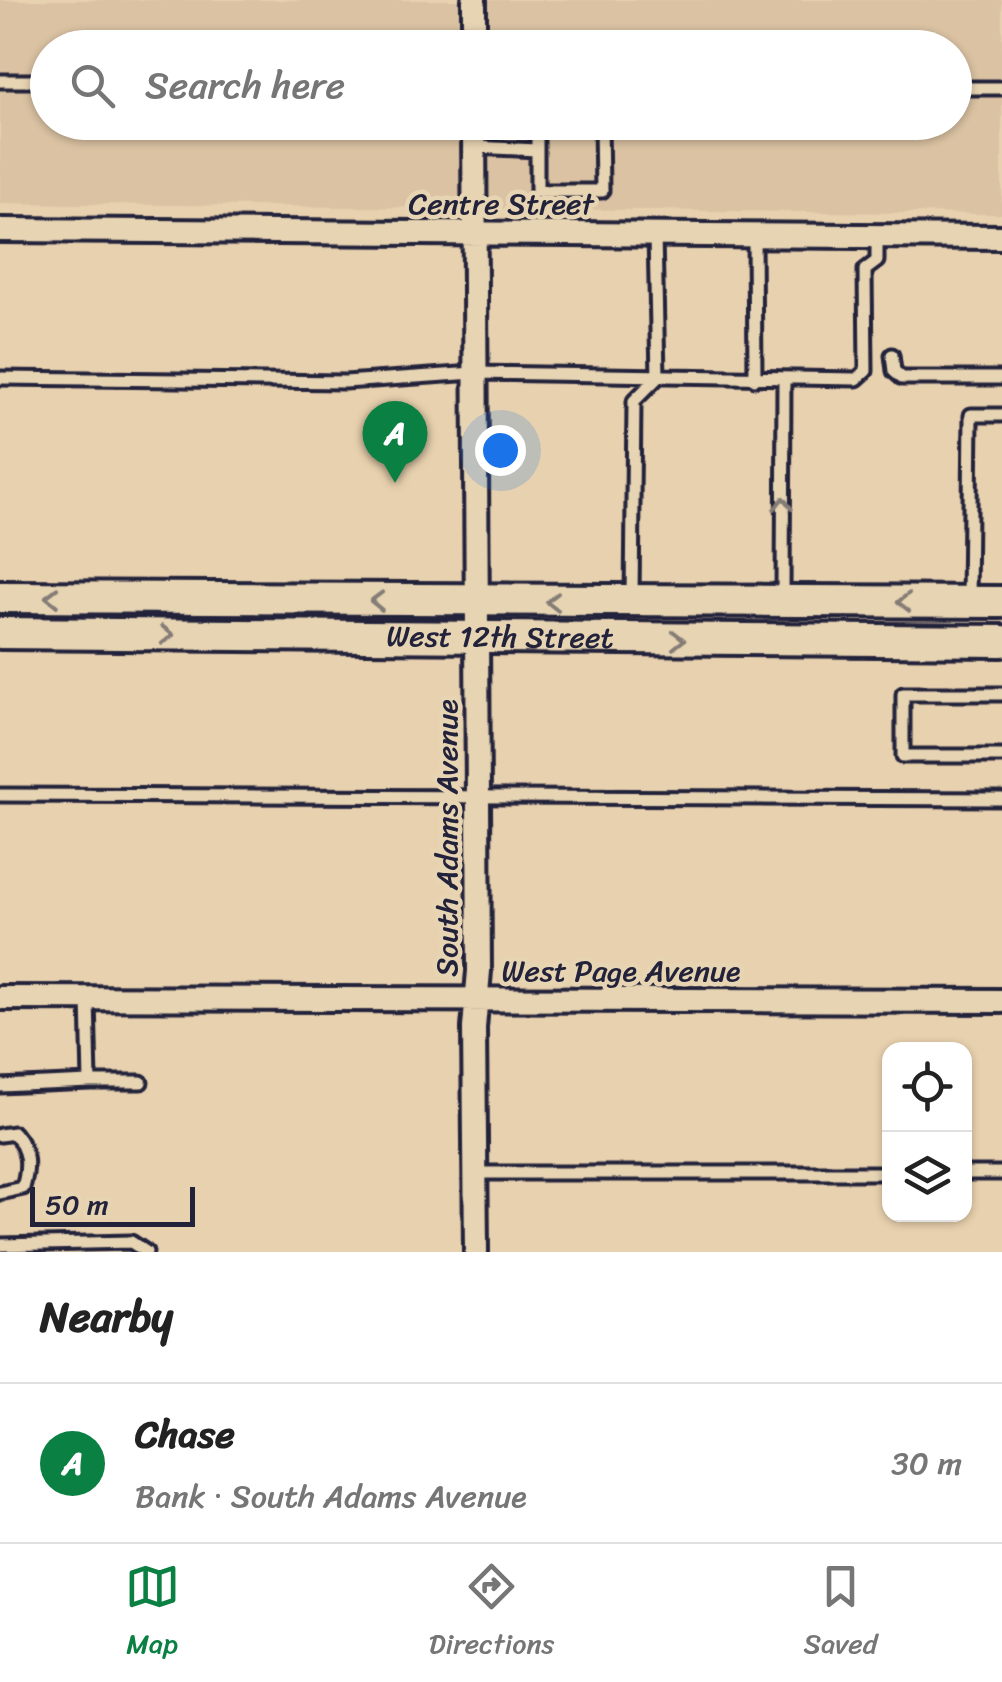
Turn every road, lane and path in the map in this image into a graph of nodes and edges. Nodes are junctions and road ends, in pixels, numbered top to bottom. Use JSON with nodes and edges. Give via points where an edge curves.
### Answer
{"nodes":[{"id":1,"x":474,"y":0,"type":"edge"},
{"id":2,"x":474,"y":30,"type":"edge"},
{"id":3,"x":0,"y":81,"type":"edge"},
{"id":4,"x":30,"y":81,"type":"edge"},
{"id":5,"x":972,"y":88,"type":"edge"},
{"id":6,"x":1002,"y":88,"type":"edge"},
{"id":7,"x":474,"y":140,"type":"edge"},
{"id":8,"x":537,"y":140,"type":"edge"},
{"id":9,"x":601,"y":140,"type":"edge"},
{"id":10,"x":474,"y":147,"type":"junction"},
{"id":11,"x":537,"y":150,"type":"junction"},
{"id":12,"x":0,"y":230,"type":"edge"},
{"id":13,"x":474,"y":234,"type":"junction"},
{"id":14,"x":655,"y":235,"type":"junction"},
{"id":15,"x":754,"y":235,"type":"junction"},
{"id":16,"x":876,"y":236,"type":"junction"},
{"id":17,"x":1002,"y":237,"type":"edge"},
{"id":18,"x":892,"y":355,"type":"dead end"},
{"id":19,"x":474,"y":374,"type":"junction"},
{"id":20,"x":658,"y":377,"type":"junction"},
{"id":21,"x":0,"y":378,"type":"edge"},
{"id":22,"x":1002,"y":378,"type":"edge"},
{"id":23,"x":755,"y":379,"type":"junction"},
{"id":24,"x":784,"y":379,"type":"junction"},
{"id":25,"x":1002,"y":415,"type":"edge"},
{"id":26,"x":0,"y":597,"type":"edge"},
{"id":27,"x":474,"y":602,"type":"junction"},
{"id":28,"x":632,"y":602,"type":"junction"},
{"id":29,"x":783,"y":602,"type":"junction"},
{"id":30,"x":969,"y":602,"type":"junction"},
{"id":31,"x":1002,"y":602,"type":"edge"},
{"id":32,"x":0,"y":633,"type":"edge"},
{"id":33,"x":476,"y":640,"type":"junction"},
{"id":34,"x":1002,"y":640,"type":"edge"},
{"id":35,"x":1002,"y":694,"type":"edge"},
{"id":36,"x":1002,"y":756,"type":"edge"},
{"id":37,"x":0,"y":795,"type":"edge"},
{"id":38,"x":1002,"y":798,"type":"edge"},
{"id":39,"x":476,"y":799,"type":"junction"},
{"id":40,"x":0,"y":998,"type":"edge"},
{"id":41,"x":88,"y":998,"type":"junction"},
{"id":42,"x":478,"y":1001,"type":"junction"},
{"id":43,"x":1002,"y":1001,"type":"edge"},
{"id":44,"x":90,"y":1082,"type":"junction"},
{"id":45,"x":142,"y":1082,"type":"dead end"},
{"id":46,"x":0,"y":1086,"type":"edge"},
{"id":47,"x":0,"y":1134,"type":"edge"},
{"id":48,"x":476,"y":1173,"type":"junction"},
{"id":49,"x":882,"y":1173,"type":"edge"},
{"id":50,"x":972,"y":1173,"type":"edge"},
{"id":51,"x":1002,"y":1173,"type":"edge"},
{"id":52,"x":0,"y":1194,"type":"edge"},
{"id":53,"x":0,"y":1245,"type":"edge"},
{"id":54,"x":146,"y":1252,"type":"edge"},
{"id":55,"x":476,"y":1252,"type":"edge"}],
"edges":[{"from":1,"to":2,"type":"street"},
{"from":3,"to":4,"type":"lane"},
{"from":5,"to":6,"type":"lane"},
{"from":7,"to":10,"type":"street","name":"South Adams Avenue"},
{"from":8,"to":11,"type":"lane"},
{"from":9,"to":11,"type":"lane","via":[[602,191],[536,191]]},
{"from":10,"to":11,"type":"lane"},
{"from":10,"to":13,"type":"street","name":"South Adams Avenue"},
{"from":12,"to":13,"type":"street","name":"Centre Street"},
{"from":13,"to":14,"type":"street","name":"Centre Street"},
{"from":13,"to":19,"type":"street","name":"South Adams Avenue"},
{"from":14,"to":15,"type":"street","name":"Centre Street"},
{"from":14,"to":20,"type":"lane"},
{"from":15,"to":16,"type":"street","name":"Centre Street"},
{"from":15,"to":23,"type":"lane"},
{"from":16,"to":17,"type":"street","name":"Centre Street"},
{"from":16,"to":24,"type":"lane","via":[[877,261],[866,270],[866,370],[856,379]]},
{"from":18,"to":22,"type":"lane","via":[[902,378]]},
{"from":19,"to":20,"type":"lane"},
{"from":19,"to":21,"type":"lane","via":[[345,382]]},
{"from":19,"to":27,"type":"street","name":"South Adams Avenue"},
{"from":20,"to":23,"type":"lane"},
{"from":20,"to":28,"type":"lane","via":[[634,401]]},
{"from":23,"to":24,"type":"lane"},
{"from":29,"to":24,"type":"lane","one_way":true},
{"from":25,"to":30,"type":"lane","via":[[971,415]]},
{"from":27,"to":26,"type":"main road","name":"West 12th Street","one_way":true},
{"from":28,"to":27,"type":"main road","name":"West 12th Street","one_way":true},
{"from":27,"to":33,"type":"street","name":"South Adams Avenue"},
{"from":28,"to":29,"type":"main road","name":"West 12th Street"},
{"from":30,"to":29,"type":"main road","name":"West 12th Street","one_way":true},
{"from":30,"to":31,"type":"main road","name":"West 12th Street"},
{"from":32,"to":33,"type":"main road","name":"West 12th Street","one_way":true},
{"from":33,"to":34,"type":"main road","name":"West 12th Street","one_way":true},
{"from":33,"to":39,"type":"street","name":"South Adams Avenue"},
{"from":35,"to":36,"type":"lane","via":[[903,694],[903,756]]},
{"from":37,"to":39,"type":"lane"},
{"from":38,"to":39,"type":"lane"},
{"from":39,"to":42,"type":"street","name":"South Adams Avenue"},
{"from":40,"to":41,"type":"street","name":"West Page Avenue"},
{"from":41,"to":42,"type":"street","name":"West Page Avenue"},
{"from":41,"to":44,"type":"lane"},
{"from":42,"to":43,"type":"street","name":"West Page Avenue"},
{"from":42,"to":48,"type":"street","name":"South Adams Avenue"},
{"from":44,"to":45,"type":"lane"},
{"from":44,"to":46,"type":"lane"},
{"from":47,"to":52,"type":"lane","via":[[14,1133],[25,1147],[28,1169],[22,1188]]},
{"from":48,"to":49,"type":"lane"},
{"from":48,"to":55,"type":"street","name":"South Adams Avenue"},
{"from":50,"to":51,"type":"lane"},
{"from":53,"to":54,"type":"lane","via":[[131,1242]]}]}
